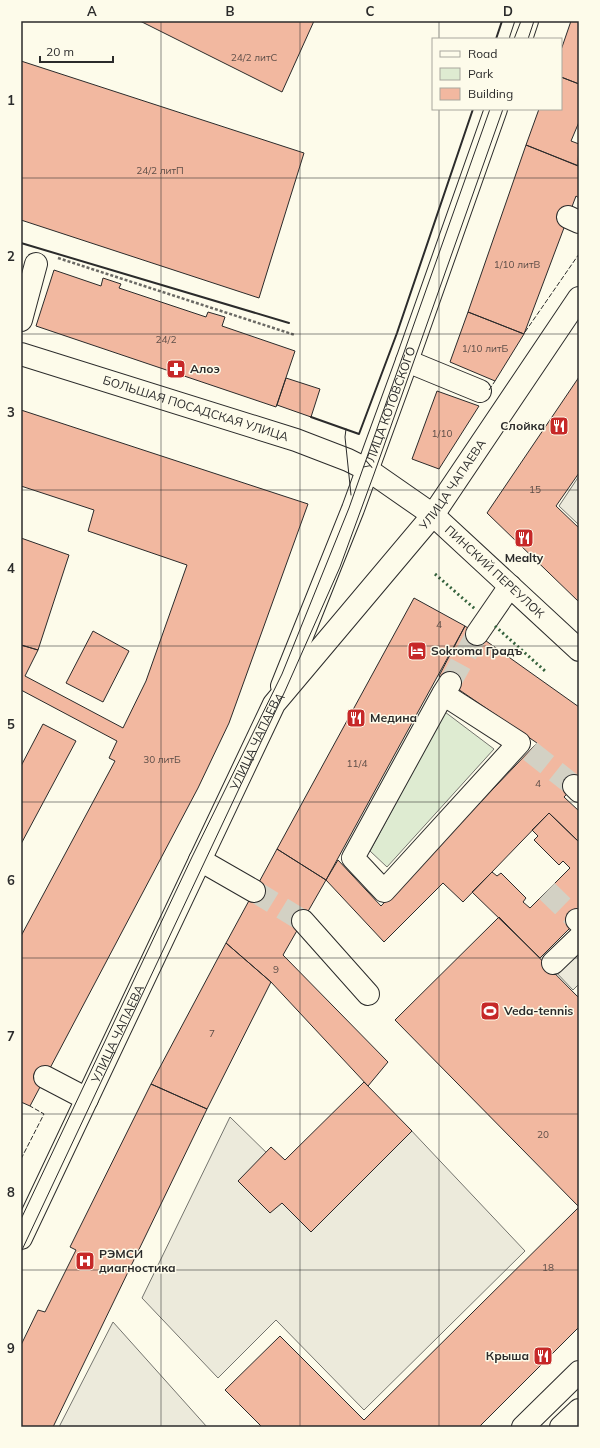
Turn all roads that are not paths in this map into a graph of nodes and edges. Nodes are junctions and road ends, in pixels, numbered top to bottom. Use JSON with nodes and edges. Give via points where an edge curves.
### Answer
{"nodes":[{"id":1,"x":527,"y":21,"type":"edge"},
{"id":2,"x":521,"y":38,"type":"edge"},
{"id":3,"x":496,"y":110,"type":"edge"},
{"id":4,"x":36,"y":264,"type":"dead end"},
{"id":5,"x":579,"y":298,"type":"edge"},
{"id":6,"x":21,"y":320,"type":"edge"},
{"id":7,"x":21,"y":354,"type":"edge"},
{"id":8,"x":407,"y":361,"type":"junction"},
{"id":9,"x":480,"y":392,"type":"dead end"},
{"id":10,"x":368,"y":470,"type":"junction"},
{"id":11,"x":433,"y":515,"type":"junction"},
{"id":12,"x":510,"y":586,"type":"junction"},
{"id":13,"x":477,"y":634,"type":"tunnel mouth"},
{"id":14,"x":579,"y":650,"type":"edge"},
{"id":15,"x":274,"y":704,"type":"junction"},
{"id":16,"x":525,"y":747,"type":"joint"},
{"id":17,"x":200,"y":860,"type":"junction"},
{"id":18,"x":254,"y":891,"type":"tunnel mouth"},
{"id":19,"x":303,"y":921,"type":"tunnel mouth"},
{"id":20,"x":578,"y":927,"type":"edge"},
{"id":21,"x":553,"y":963,"type":"dead end"},
{"id":22,"x":368,"y":994,"type":"dead end"},
{"id":23,"x":45,"y":1077,"type":"dead end"},
{"id":24,"x":86,"y":1099,"type":"junction"},
{"id":25,"x":21,"y":1238,"type":"edge"},
{"id":26,"x":579,"y":1372,"type":"edge"},
{"id":27,"x":579,"y":1410,"type":"edge"},
{"id":28,"x":523,"y":1427,"type":"edge"},
{"id":29,"x":562,"y":1427,"type":"edge"}],
"edges":[{"from":1,"to":2,"type":"street"},
{"from":3,"to":8,"type":"street","name":"УЛИЦА КОТОВСКОГО"},
{"from":4,"to":6,"type":"street"},
{"from":5,"to":11,"type":"street","name":"УЛИЦА ЧАПАЕВА"},
{"from":7,"to":10,"type":"street","name":"БОЛЬШАЯ ПОСАДСКАЯ УЛИЦА","via":[[296,440]]},
{"from":8,"to":9,"type":"street"},
{"from":8,"to":10,"type":"street","name":"УЛИЦА КОТОВСКОГО"},
{"from":10,"to":11,"type":"street","name":"ПИНСКИЙ ПЕРЕУЛОК"},
{"from":10,"to":15,"type":"street","name":"УЛИЦА КОТОВСКОГО"},
{"from":11,"to":12,"type":"street","name":"ПИНСКИЙ ПЕРЕУЛОК"},
{"from":11,"to":15,"type":"street","name":"УЛИЦА ЧАПАЕВА"},
{"from":12,"to":13,"type":"street"},
{"from":12,"to":14,"type":"street","name":"ПИНСКИЙ ПЕРЕУЛОК"},
{"from":15,"to":17,"type":"street","name":"УЛИЦА ЧАПАЕВА"},
{"from":16,"to":16,"type":"street","via":[[446,688],[353,858],[384,891]]},
{"from":17,"to":18,"type":"street"},
{"from":17,"to":24,"type":"street","name":"УЛИЦА ЧАПАЕВА"},
{"from":19,"to":22,"type":"street"},
{"from":20,"to":21,"type":"street"},
{"from":23,"to":24,"type":"street"},
{"from":24,"to":25,"type":"street","name":"УЛИЦА ЧАПАЕВА"},
{"from":26,"to":28,"type":"street"},
{"from":27,"to":29,"type":"street"}]}
